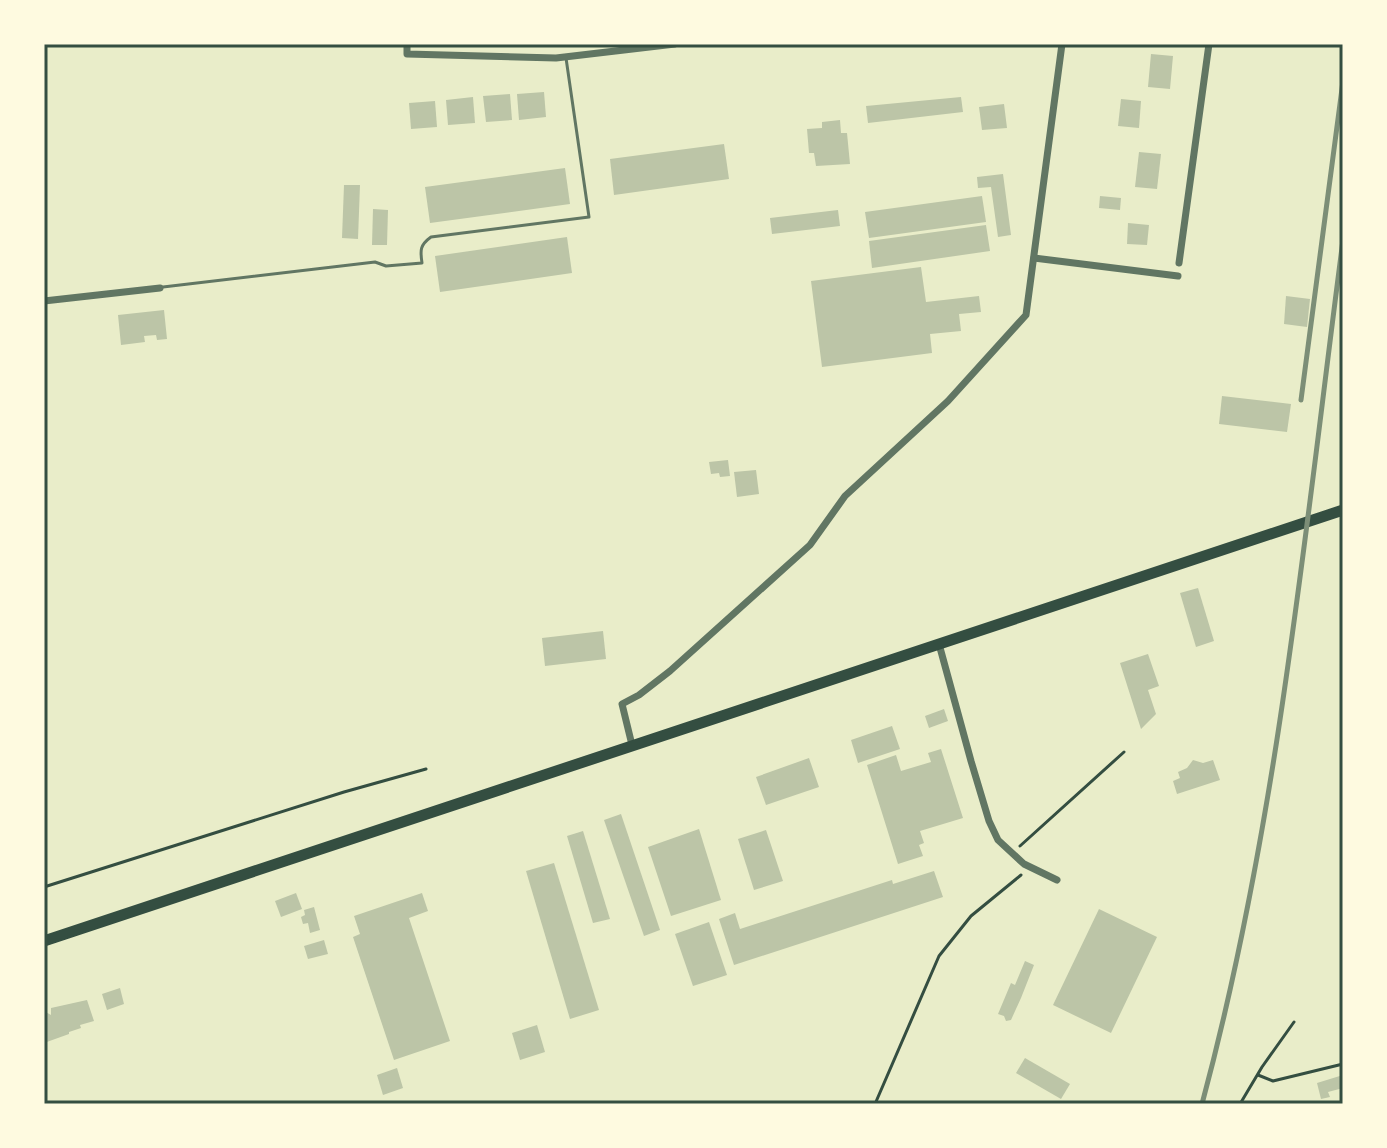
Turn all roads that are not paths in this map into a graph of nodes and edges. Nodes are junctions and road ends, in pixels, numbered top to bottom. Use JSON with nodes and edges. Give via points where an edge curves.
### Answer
{"nodes":[{"id":1,"x":407,"y":44,"type":"edge"},
{"id":2,"x":675,"y":44,"type":"edge"},
{"id":3,"x":1062,"y":44,"type":"edge"},
{"id":4,"x":1209,"y":44,"type":"edge"},
{"id":5,"x":566,"y":58,"type":"junction"},
{"id":6,"x":1034,"y":258,"type":"junction"},
{"id":7,"x":1179,"y":263,"type":"dead end"},
{"id":8,"x":1178,"y":276,"type":"dead end"},
{"id":9,"x":160,"y":288,"type":"joint"},
{"id":10,"x":44,"y":301,"type":"edge"},
{"id":11,"x":1343,"y":510,"type":"edge"},
{"id":12,"x":939,"y":644,"type":"junction"},
{"id":13,"x":632,"y":745,"type":"junction"},
{"id":14,"x":1057,"y":880,"type":"dead end"},
{"id":15,"x":44,"y":941,"type":"edge"}],
"edges":[{"from":1,"to":5,"type":"street","via":[[407,54]]},
{"from":2,"to":5,"type":"street"},
{"from":3,"to":6,"type":"street"},
{"from":4,"to":7,"type":"street"},
{"from":5,"to":9,"type":"lane","via":[[589,217],[431,237],[420,250],[422,263],[375,262]]},
{"from":6,"to":8,"type":"street"},
{"from":6,"to":13,"type":"street","via":[[1026,315],[977,372],[845,496],[810,545],[670,671],[622,704]]},
{"from":9,"to":10,"type":"street"},
{"from":11,"to":12,"type":"main road"},
{"from":12,"to":13,"type":"main road"},
{"from":12,"to":14,"type":"street","via":[[998,840],[1011,855]]},
{"from":13,"to":15,"type":"main road"}]}
